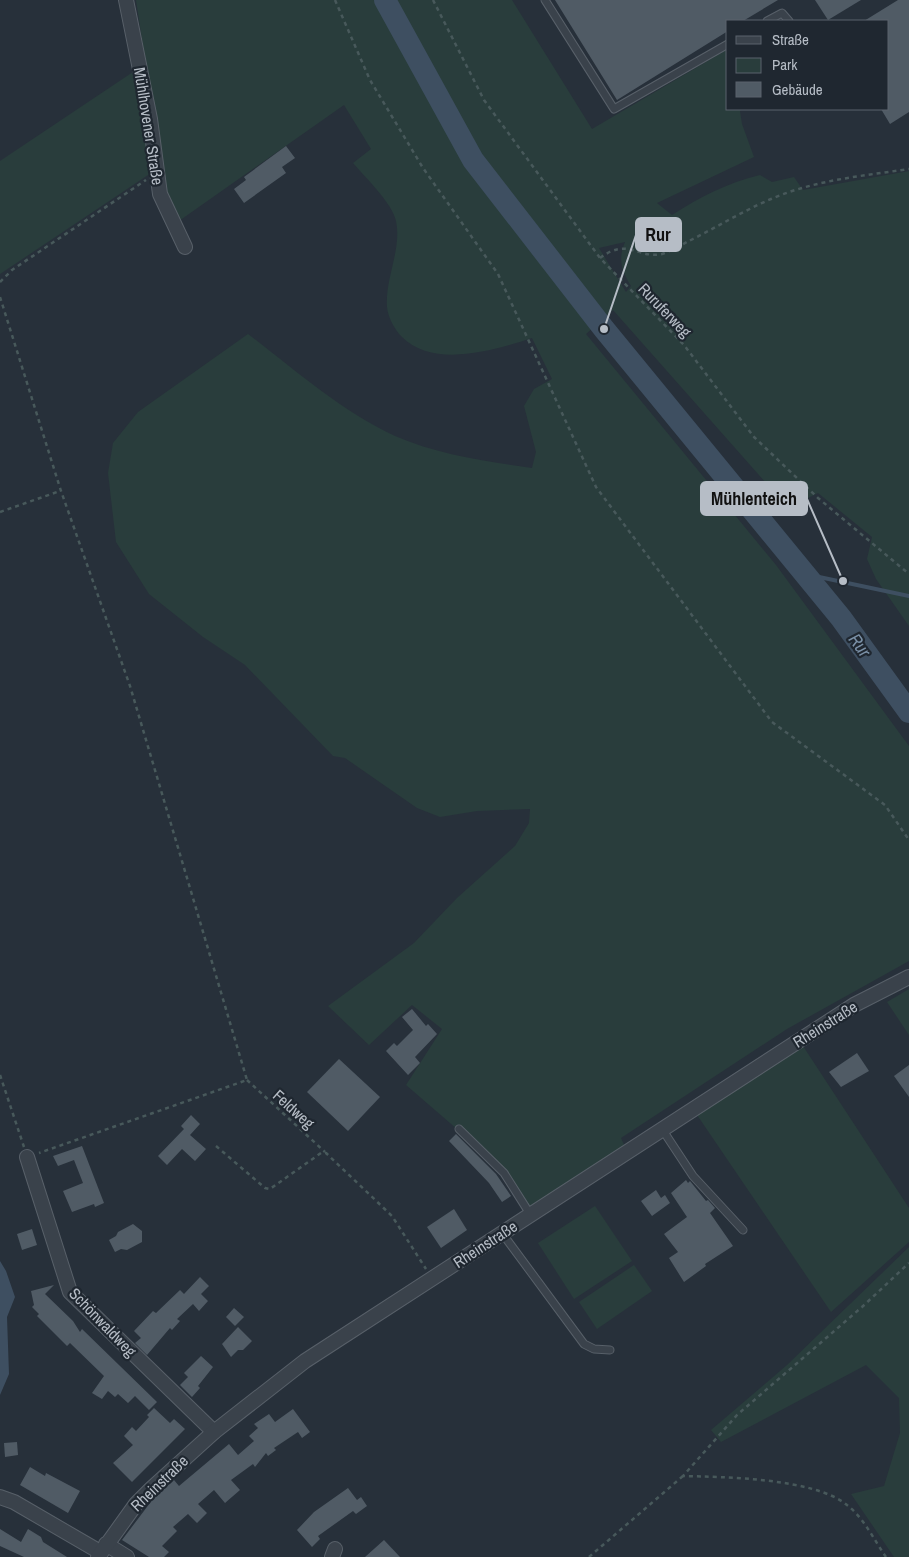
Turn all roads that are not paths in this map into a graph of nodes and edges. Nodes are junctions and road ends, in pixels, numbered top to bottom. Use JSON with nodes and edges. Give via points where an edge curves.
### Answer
{"nodes":[{"id":1,"x":126,"y":0,"type":"edge"},
{"id":2,"x":545,"y":0,"type":"edge"},
{"id":3,"x":769,"y":20,"type":"edge"},
{"id":4,"x":788,"y":20,"type":"edge"},
{"id":5,"x":726,"y":45,"type":"edge"},
{"id":6,"x":185,"y":247,"type":"dead end"},
{"id":7,"x":909,"y":977,"type":"edge"},
{"id":8,"x":459,"y":1129,"type":"dead end"},
{"id":9,"x":662,"y":1129,"type":"junction"},
{"id":10,"x":27,"y":1157,"type":"road end"},
{"id":11,"x":530,"y":1214,"type":"junction"},
{"id":12,"x":743,"y":1230,"type":"dead end"},
{"id":13,"x":502,"y":1233,"type":"junction"},
{"id":14,"x":610,"y":1350,"type":"dead end"},
{"id":15,"x":214,"y":1432,"type":"junction"},
{"id":16,"x":0,"y":1497,"type":"edge"},
{"id":17,"x":101,"y":1551,"type":"edge"},
{"id":18,"x":127,"y":1557,"type":"edge"}],
"edges":[{"from":1,"to":6,"type":"street","name":"Mühlhovener Straße","via":[[150,119],[160,194]]},
{"from":2,"to":5,"type":"lane","via":[[614,109]]},
{"from":3,"to":4,"type":"lane","via":[[782,13]]},
{"from":7,"to":9,"type":"street","name":"Rheinstraße","via":[[854,1005]]},
{"from":8,"to":11,"type":"lane","via":[[504,1173]]},
{"from":9,"to":11,"type":"street","name":"Rheinstraße"},
{"from":9,"to":12,"type":"lane","via":[[693,1176]]},
{"from":10,"to":15,"type":"street","name":"Schönwaldweg","via":[[70,1292]]},
{"from":11,"to":13,"type":"street","name":"Rheinstraße"},
{"from":13,"to":14,"type":"lane","via":[[584,1344],[594,1349]]},
{"from":13,"to":15,"type":"street","name":"Rheinstraße","via":[[305,1361]]},
{"from":15,"to":17,"type":"street","name":"Rheinstraße","via":[[136,1504]]},
{"from":16,"to":17,"type":"street"},
{"from":17,"to":18,"type":"street"}]}
